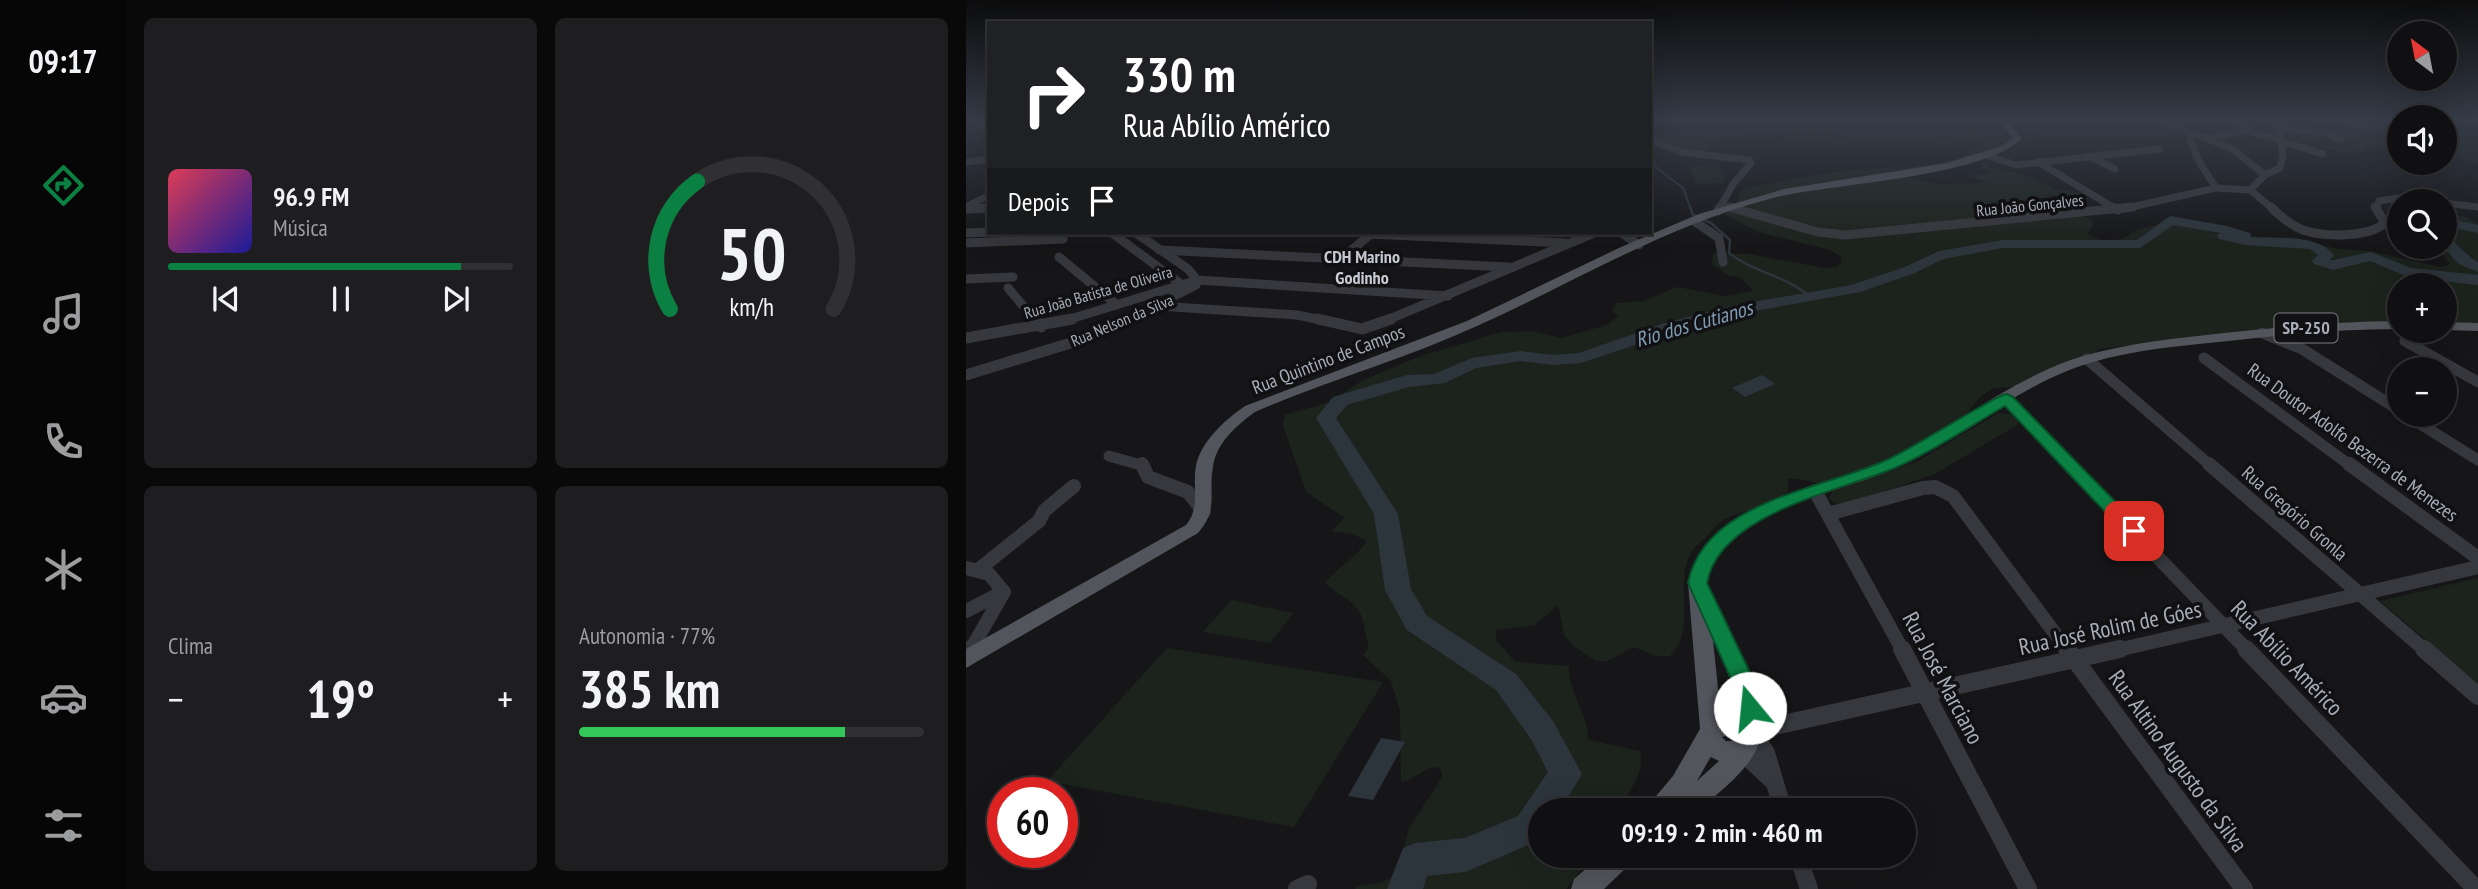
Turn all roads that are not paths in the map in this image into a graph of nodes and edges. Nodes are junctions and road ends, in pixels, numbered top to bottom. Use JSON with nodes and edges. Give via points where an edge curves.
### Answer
{"nodes":[{"id":1,"x":1751,"y":162,"type":"edge"},
{"id":2,"x":1953,"y":162,"type":"edge"},
{"id":3,"x":2007,"y":162,"type":"edge"},
{"id":4,"x":2031,"y":162,"type":"edge"},
{"id":5,"x":2038,"y":162,"type":"edge"},
{"id":6,"x":2102,"y":162,"type":"edge"},
{"id":7,"x":2200,"y":162,"type":"edge"},
{"id":8,"x":2251,"y":162,"type":"edge"},
{"id":9,"x":2281,"y":162,"type":"edge"},
{"id":10,"x":2115,"y":169,"type":"dead end"},
{"id":11,"x":2265,"y":175,"type":"junction"},
{"id":12,"x":2216,"y":188,"type":"junction"},
{"id":13,"x":2250,"y":190,"type":"junction"},
{"id":14,"x":987,"y":196,"type":"edge"},
{"id":15,"x":2387,"y":200,"type":"edge"},
{"id":16,"x":2457,"y":204,"type":"edge"},
{"id":17,"x":1728,"y":207,"type":"junction"},
{"id":18,"x":2478,"y":207,"type":"edge"},
{"id":19,"x":966,"y":208,"type":"edge"},
{"id":20,"x":987,"y":208,"type":"edge"},
{"id":21,"x":2118,"y":210,"type":"junction"},
{"id":22,"x":1704,"y":217,"type":"junction"},
{"id":23,"x":987,"y":232,"type":"edge"},
{"id":24,"x":966,"y":233,"type":"edge"},
{"id":25,"x":1115,"y":235,"type":"edge"},
{"id":26,"x":1139,"y":235,"type":"edge"},
{"id":27,"x":1369,"y":235,"type":"edge"},
{"id":28,"x":1411,"y":235,"type":"edge"},
{"id":29,"x":1589,"y":235,"type":"edge"},
{"id":30,"x":1652,"y":235,"type":"edge"},
{"id":31,"x":1063,"y":239,"type":"dead end"},
{"id":32,"x":1637,"y":240,"type":"edge"},
{"id":33,"x":966,"y":243,"type":"edge"},
{"id":34,"x":1570,"y":243,"type":"junction"},
{"id":35,"x":1159,"y":250,"type":"junction"},
{"id":36,"x":1059,"y":257,"type":"dead end"},
{"id":37,"x":1341,"y":259,"type":"junction"},
{"id":38,"x":1723,"y":261,"type":"dead end"},
{"id":39,"x":1512,"y":267,"type":"junction"},
{"id":40,"x":1013,"y":276,"type":"dead end"},
{"id":41,"x":966,"y":279,"type":"edge"},
{"id":42,"x":1197,"y":280,"type":"junction"},
{"id":43,"x":1181,"y":284,"type":"junction"},
{"id":44,"x":1008,"y":288,"type":"dead end"},
{"id":45,"x":1448,"y":296,"type":"junction"},
{"id":46,"x":1117,"y":305,"type":"junction"},
{"id":47,"x":1158,"y":306,"type":"junction"},
{"id":48,"x":2387,"y":325,"type":"edge"},
{"id":49,"x":2457,"y":326,"type":"edge"},
{"id":50,"x":1041,"y":327,"type":"junction"},
{"id":51,"x":2478,"y":327,"type":"edge"},
{"id":52,"x":2295,"y":328,"type":"junction"},
{"id":53,"x":2262,"y":333,"type":"junction"},
{"id":54,"x":966,"y":338,"type":"edge"},
{"id":55,"x":2409,"y":343,"type":"edge"},
{"id":56,"x":2302,"y":349,"type":"junction"},
{"id":57,"x":2204,"y":358,"type":"dead end"},
{"id":58,"x":2087,"y":359,"type":"junction"},
{"id":59,"x":966,"y":375,"type":"edge"},
{"id":60,"x":2478,"y":382,"type":"edge"},
{"id":61,"x":2006,"y":399,"type":"junction"},
{"id":62,"x":2387,"y":402,"type":"edge"},
{"id":63,"x":2425,"y":427,"type":"edge"},
{"id":64,"x":1109,"y":456,"type":"dead end"},
{"id":65,"x":2478,"y":460,"type":"edge"},
{"id":66,"x":1074,"y":486,"type":"dead end"},
{"id":67,"x":1815,"y":491,"type":"junction"},
{"id":68,"x":1204,"y":513,"type":"junction"},
{"id":69,"x":1828,"y":514,"type":"junction"},
{"id":70,"x":2478,"y":558,"type":"edge"},
{"id":71,"x":2478,"y":566,"type":"edge"},
{"id":72,"x":972,"y":569,"type":"edge"},
{"id":73,"x":1698,"y":583,"type":"junction"},
{"id":74,"x":1004,"y":592,"type":"junction"},
{"id":75,"x":2359,"y":593,"type":"junction"},
{"id":76,"x":966,"y":611,"type":"edge"},
{"id":77,"x":2225,"y":626,"type":"junction"},
{"id":78,"x":966,"y":658,"type":"edge"},
{"id":79,"x":2074,"y":658,"type":"junction"},
{"id":80,"x":1927,"y":694,"type":"junction"},
{"id":81,"x":2478,"y":696,"type":"edge"},
{"id":82,"x":1709,"y":734,"type":"junction"},
{"id":83,"x":1747,"y":741,"type":"junction"},
{"id":84,"x":1670,"y":798,"type":"edge"},
{"id":85,"x":1691,"y":798,"type":"edge"},
{"id":86,"x":1779,"y":798,"type":"edge"},
{"id":87,"x":1607,"y":868,"type":"edge"},
{"id":88,"x":1802,"y":868,"type":"edge"},
{"id":89,"x":1584,"y":889,"type":"edge"},
{"id":90,"x":1809,"y":889,"type":"edge"},
{"id":91,"x":2028,"y":889,"type":"edge"},
{"id":92,"x":2244,"y":889,"type":"edge"},
{"id":93,"x":2476,"y":889,"type":"edge"}],
"edges":[{"from":1,"to":22,"type":"street"},
{"from":2,"to":17,"type":"main road","name":"Rua Quintino de Campos"},
{"from":3,"to":4,"type":"street"},
{"from":5,"to":21,"type":"street"},
{"from":6,"to":10,"type":"street"},
{"from":7,"to":12,"type":"street"},
{"from":8,"to":11,"type":"street"},
{"from":9,"to":11,"type":"street","via":[[2280,168]]},
{"from":11,"to":13,"type":"street"},
{"from":12,"to":13,"type":"street","name":"Rua João Gonçalves"},
{"from":12,"to":21,"type":"street","name":"Rua João Gonçalves"},
{"from":13,"to":15,"type":"street","via":[[2303,229],[2318,232],[2374,231],[2385,223],[2375,206]]},
{"from":14,"to":19,"type":"street"},
{"from":16,"to":18,"type":"street"},
{"from":17,"to":21,"type":"street","name":"Rua João Gonçalves","via":[[1844,235]]},
{"from":17,"to":22,"type":"main road","name":"Rua Quintino de Campos"},
{"from":19,"to":20,"type":"street"},
{"from":22,"to":30,"type":"main road","name":"Rua Quintino de Campos"},
{"from":22,"to":38,"type":"street","via":[[1719,238]]},
{"from":23,"to":24,"type":"street"},
{"from":25,"to":43,"type":"street"},
{"from":26,"to":35,"type":"street","name":"Rua Nelson da Silva"},
{"from":27,"to":37,"type":"street"},
{"from":28,"to":34,"type":"street"},
{"from":29,"to":34,"type":"street"},
{"from":31,"to":33,"type":"street"},
{"from":32,"to":68,"type":"main road","name":"Rua Quintino de Campos","via":[[1473,324],[1250,409],[1239,416],[1207,458]]},
{"from":34,"to":39,"type":"street"},
{"from":35,"to":37,"type":"street"},
{"from":35,"to":42,"type":"street","name":"Rua Nelson da Silva"},
{"from":36,"to":46,"type":"street"},
{"from":37,"to":39,"type":"street"},
{"from":39,"to":45,"type":"street"},
{"from":40,"to":41,"type":"street"},
{"from":42,"to":43,"type":"street","name":"Rua João Batista de Oliveira"},
{"from":42,"to":45,"type":"street","name":"Rua João Batista de Oliveira"},
{"from":42,"to":47,"type":"street","name":"Rua Nelson da Silva","via":[[1188,291]]},
{"from":43,"to":46,"type":"street","name":"Rua João Batista de Oliveira"},
{"from":44,"to":50,"type":"street"},
{"from":45,"to":47,"type":"street","via":[[1362,329],[1285,314]]},
{"from":46,"to":50,"type":"street","name":"Rua João Batista de Oliveira"},
{"from":47,"to":59,"type":"street","name":"Rua Nelson da Silva","via":[[1090,337]]},
{"from":48,"to":52,"type":"main road","number":"SP-250"},
{"from":49,"to":51,"type":"main road"},
{"from":50,"to":54,"type":"street","name":"Rua João Batista de Oliveira"},
{"from":52,"to":53,"type":"main road","number":"SP-250"},
{"from":52,"to":56,"type":"street"},
{"from":53,"to":56,"type":"street"},
{"from":53,"to":58,"type":"main road","number":"SP-250"},
{"from":55,"to":60,"type":"street"},
{"from":56,"to":62,"type":"street"},
{"from":57,"to":70,"type":"street","name":"Rua Doutor Adolfo Bezerra de Menezes"},
{"from":58,"to":61,"type":"main road","number":"SP-250"},
{"from":58,"to":75,"type":"street","name":"Rua Gregório Gronla"},
{"from":61,"to":67,"type":"main road","number":"SP-250","via":[[1893,463]]},
{"from":61,"to":77,"type":"street","name":"Rua Abílio Américo"},
{"from":63,"to":65,"type":"street"},
{"from":64,"to":68,"type":"street","via":[[1143,464],[1148,477],[1187,491]]},
{"from":66,"to":72,"type":"street","via":[[1044,511],[1039,521]]},
{"from":67,"to":69,"type":"street","name":"Rua José Marciano"},
{"from":67,"to":73,"type":"main road","number":"SP-250","via":[[1762,512],[1724,536],[1710,551]]},
{"from":68,"to":78,"type":"main road","via":[[1192,529],[1170,544]]},
{"from":69,"to":79,"type":"street","name":"Rua Altino Augusto da Silva","via":[[1923,488],[1944,490]]},
{"from":69,"to":80,"type":"street","name":"Rua José Marciano"},
{"from":71,"to":75,"type":"street","name":"Rua José Rolim de Góes"},
{"from":72,"to":74,"type":"street","via":[[997,579]]},
{"from":73,"to":82,"type":"main road","number":"SP-250"},
{"from":73,"to":83,"type":"main road","via":[[1744,683]]},
{"from":74,"to":76,"type":"street"},
{"from":74,"to":78,"type":"street"},
{"from":75,"to":77,"type":"street","name":"Rua José Rolim de Góes"},
{"from":75,"to":81,"type":"street","name":"Rua Gregório Gronla"},
{"from":77,"to":79,"type":"street","name":"Rua José Rolim de Góes"},
{"from":77,"to":93,"type":"street","name":"Rua Abílio Américo"},
{"from":79,"to":80,"type":"street","name":"Rua José Rolim de Góes"},
{"from":79,"to":92,"type":"street","name":"Rua Altino Augusto da Silva"},
{"from":80,"to":83,"type":"street","name":"Rua José Rolim de Góes"},
{"from":80,"to":91,"type":"street","name":"Rua José Marciano"},
{"from":82,"to":83,"type":"main road","via":[[1721,751]]},
{"from":82,"to":84,"type":"main road"},
{"from":83,"to":85,"type":"main road"},
{"from":83,"to":86,"type":"street","via":[[1766,753]]},
{"from":87,"to":89,"type":"main road"},
{"from":88,"to":90,"type":"street"}]}
